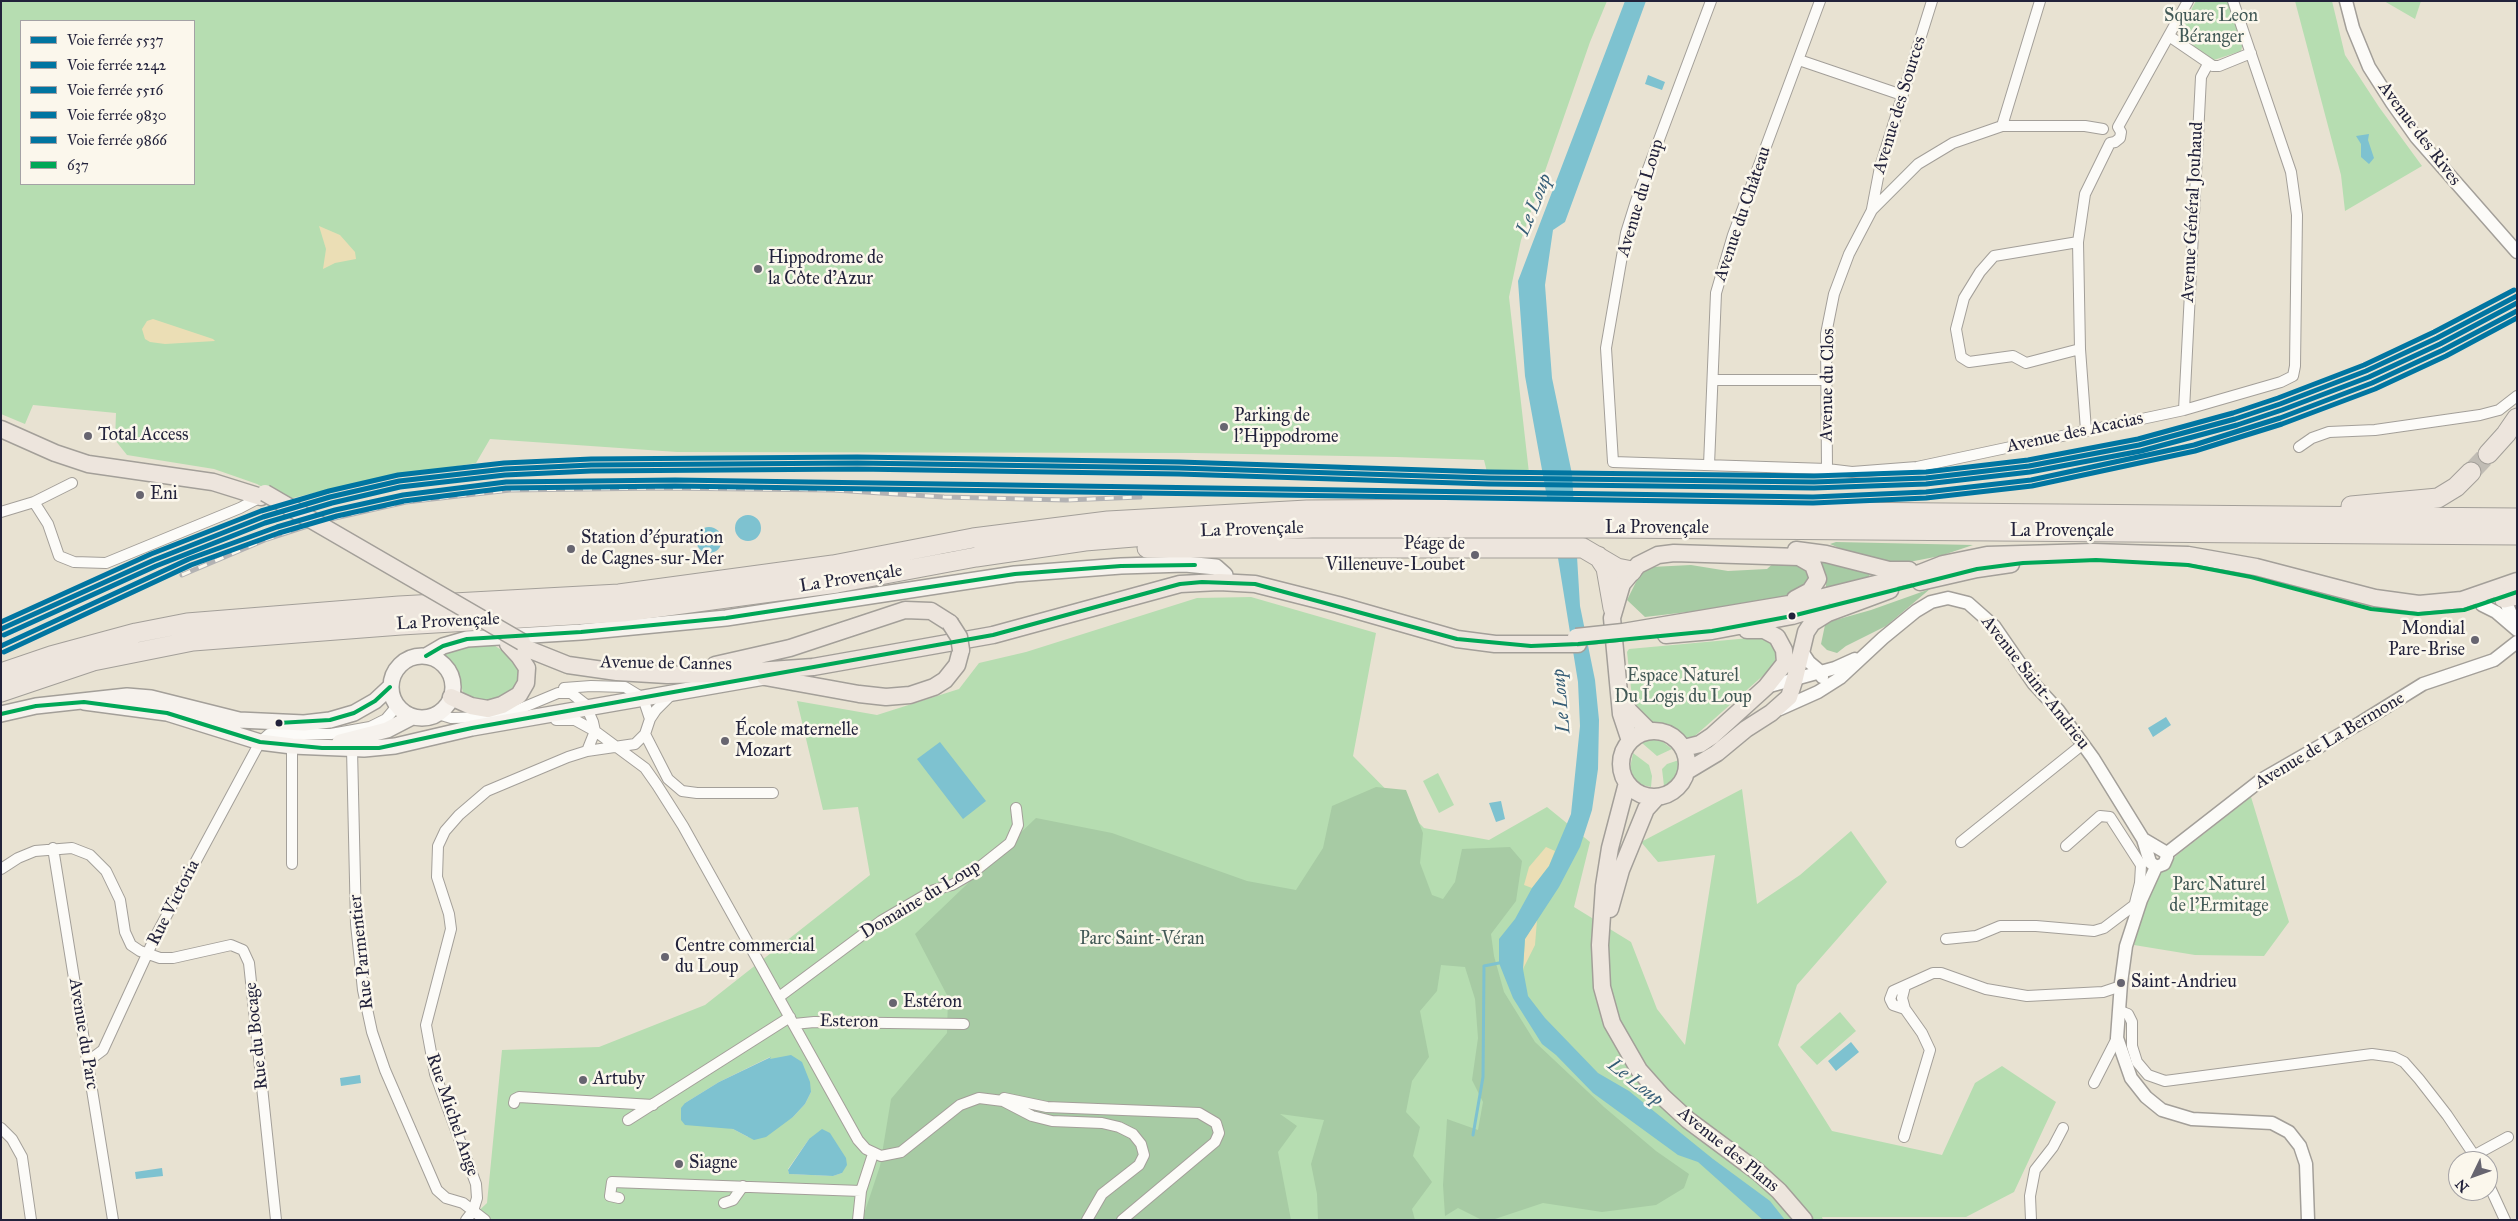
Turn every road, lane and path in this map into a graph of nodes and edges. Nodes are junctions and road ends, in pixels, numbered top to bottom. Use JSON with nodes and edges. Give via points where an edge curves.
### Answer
{"nodes":[{"id":1,"x":1711,"y":1,"type":"edge"},
{"id":2,"x":1820,"y":1,"type":"edge"},
{"id":3,"x":1932,"y":1,"type":"edge"},
{"id":4,"x":2040,"y":1,"type":"edge"},
{"id":5,"x":2188,"y":1,"type":"edge"},
{"id":6,"x":2233,"y":1,"type":"edge"},
{"id":7,"x":2346,"y":1,"type":"edge"},
{"id":8,"x":2169,"y":36,"type":"junction"},
{"id":9,"x":2251,"y":53,"type":"junction"},
{"id":10,"x":1798,"y":60,"type":"junction"},
{"id":11,"x":2208,"y":64,"type":"junction"},
{"id":12,"x":1902,"y":95,"type":"junction"},
{"id":13,"x":2002,"y":126,"type":"junction"},
{"id":14,"x":2118,"y":127,"type":"junction"},
{"id":15,"x":2103,"y":129,"type":"junction"},
{"id":16,"x":2110,"y":142,"type":"junction"},
{"id":17,"x":1872,"y":210,"type":"junction"},
{"id":18,"x":2078,"y":242,"type":"junction"},
{"id":19,"x":2517,"y":252,"type":"edge"},
{"id":20,"x":2080,"y":348,"type":"junction"},
{"id":21,"x":1714,"y":380,"type":"junction"},
{"id":22,"x":1825,"y":380,"type":"junction"},
{"id":23,"x":2517,"y":396,"type":"edge"},
{"id":24,"x":2184,"y":410,"type":"junction"},
{"id":25,"x":2517,"y":418,"type":"edge"},
{"id":26,"x":1,"y":429,"type":"edge"},
{"id":27,"x":2086,"y":430,"type":"junction"},
{"id":28,"x":2299,"y":447,"type":"dead end"},
{"id":29,"x":2488,"y":454,"type":"tunnel mouth"},
{"id":30,"x":1613,"y":462,"type":"joint"},
{"id":31,"x":1709,"y":465,"type":"junction"},
{"id":32,"x":1827,"y":469,"type":"junction"},
{"id":33,"x":2471,"y":472,"type":"tunnel mouth"},
{"id":34,"x":72,"y":484,"type":"dead end"},
{"id":35,"x":263,"y":495,"type":"junction"},
{"id":36,"x":34,"y":502,"type":"junction"},
{"id":37,"x":1,"y":512,"type":"edge"},
{"id":38,"x":2253,"y":516,"type":"junction"},
{"id":39,"x":2517,"y":518,"type":"edge"},
{"id":40,"x":2517,"y":536,"type":"edge"},
{"id":41,"x":1588,"y":551,"type":"junction"},
{"id":42,"x":1749,"y":554,"type":"junction"},
{"id":43,"x":976,"y":557,"type":"junction"},
{"id":44,"x":1943,"y":564,"type":"junction"},
{"id":45,"x":1632,"y":571,"type":"junction"},
{"id":46,"x":1225,"y":574,"type":"junction"},
{"id":47,"x":2517,"y":581,"type":"edge"},
{"id":48,"x":1890,"y":590,"type":"junction"},
{"id":49,"x":2513,"y":595,"type":"edge"},
{"id":50,"x":1782,"y":604,"type":"junction"},
{"id":51,"x":2482,"y":605,"type":"junction"},
{"id":52,"x":1613,"y":608,"type":"junction"},
{"id":53,"x":2517,"y":618,"type":"edge"},
{"id":54,"x":2502,"y":619,"type":"junction"},
{"id":55,"x":1712,"y":630,"type":"junction"},
{"id":56,"x":2517,"y":630,"type":"edge"},
{"id":57,"x":1624,"y":635,"type":"junction"},
{"id":58,"x":514,"y":642,"type":"junction"},
{"id":59,"x":2517,"y":642,"type":"edge"},
{"id":60,"x":1530,"y":643,"type":"junction"},
{"id":61,"x":2507,"y":651,"type":"junction"},
{"id":62,"x":1793,"y":653,"type":"junction"},
{"id":63,"x":1864,"y":654,"type":"junction"},
{"id":64,"x":426,"y":656,"type":"junction"},
{"id":65,"x":714,"y":666,"type":"junction"},
{"id":66,"x":813,"y":666,"type":"junction"},
{"id":67,"x":1821,"y":672,"type":"junction"},
{"id":68,"x":1,"y":673,"type":"edge"},
{"id":69,"x":765,"y":678,"type":"junction"},
{"id":70,"x":1796,"y":678,"type":"junction"},
{"id":71,"x":390,"y":687,"type":"junction"},
{"id":72,"x":1766,"y":687,"type":"junction"},
{"id":73,"x":1,"y":692,"type":"edge"},
{"id":74,"x":1818,"y":692,"type":"junction"},
{"id":75,"x":674,"y":693,"type":"junction"},
{"id":76,"x":1621,"y":696,"type":"junction"},
{"id":77,"x":451,"y":697,"type":"junction"},
{"id":78,"x":643,"y":698,"type":"junction"},
{"id":79,"x":84,"y":702,"type":"junction"},
{"id":80,"x":396,"y":706,"type":"junction"},
{"id":81,"x":494,"y":708,"type":"junction"},
{"id":82,"x":588,"y":708,"type":"junction"},
{"id":83,"x":1771,"y":713,"type":"junction"},
{"id":84,"x":1,"y":714,"type":"edge"},
{"id":85,"x":438,"y":714,"type":"junction"},
{"id":86,"x":412,"y":717,"type":"junction"},
{"id":87,"x":650,"y":719,"type":"junction"},
{"id":88,"x":522,"y":720,"type":"junction"},
{"id":89,"x":595,"y":731,"type":"junction"},
{"id":90,"x":1649,"y":731,"type":"junction"},
{"id":91,"x":645,"y":734,"type":"junction"},
{"id":92,"x":1630,"y":741,"type":"junction"},
{"id":93,"x":260,"y":742,"type":"junction"},
{"id":94,"x":635,"y":744,"type":"junction"},
{"id":95,"x":2083,"y":744,"type":"junction"},
{"id":96,"x":292,"y":746,"type":"junction"},
{"id":97,"x":322,"y":748,"type":"junction"},
{"id":98,"x":618,"y":748,"type":"junction"},
{"id":99,"x":1684,"y":748,"type":"junction"},
{"id":100,"x":352,"y":749,"type":"junction"},
{"id":101,"x":587,"y":752,"type":"junction"},
{"id":102,"x":645,"y":768,"type":"junction"},
{"id":103,"x":1687,"y":771,"type":"junction"},
{"id":104,"x":1627,"y":783,"type":"junction"},
{"id":105,"x":773,"y":793,"type":"dead end"},
{"id":106,"x":1657,"y":797,"type":"junction"},
{"id":107,"x":1016,"y":808,"type":"dead end"},
{"id":108,"x":1961,"y":842,"type":"dead end"},
{"id":109,"x":2066,"y":846,"type":"dead end"},
{"id":110,"x":53,"y":848,"type":"junction"},
{"id":111,"x":2157,"y":852,"type":"junction"},
{"id":112,"x":292,"y":864,"type":"dead end"},
{"id":113,"x":1,"y":869,"type":"edge"},
{"id":114,"x":2138,"y":902,"type":"junction"},
{"id":115,"x":1946,"y":938,"type":"dead end"},
{"id":116,"x":1600,"y":944,"type":"junction"},
{"id":117,"x":148,"y":955,"type":"junction"},
{"id":118,"x":2121,"y":986,"type":"junction"},
{"id":119,"x":779,"y":998,"type":"junction"},
{"id":120,"x":2120,"y":1011,"type":"junction"},
{"id":121,"x":792,"y":1021,"type":"junction"},
{"id":122,"x":964,"y":1024,"type":"dead end"},
{"id":123,"x":2117,"y":1038,"type":"junction"},
{"id":124,"x":87,"y":1062,"type":"junction"},
{"id":125,"x":2094,"y":1083,"type":"dead end"},
{"id":126,"x":991,"y":1098,"type":"junction"},
{"id":127,"x":514,"y":1103,"type":"dead end"},
{"id":128,"x":653,"y":1105,"type":"junction"},
{"id":129,"x":628,"y":1120,"type":"dead end"},
{"id":130,"x":1,"y":1128,"type":"edge"},
{"id":131,"x":2063,"y":1128,"type":"dead end"},
{"id":132,"x":2508,"y":1137,"type":"dead end"},
{"id":133,"x":1904,"y":1138,"type":"dead end"},
{"id":134,"x":2471,"y":1151,"type":"edge"},
{"id":135,"x":2487,"y":1151,"type":"edge"},
{"id":136,"x":873,"y":1154,"type":"junction"},
{"id":137,"x":743,"y":1186,"type":"junction"},
{"id":138,"x":861,"y":1191,"type":"junction"},
{"id":139,"x":619,"y":1198,"type":"dead end"},
{"id":140,"x":2496,"y":1201,"type":"edge"},
{"id":141,"x":724,"y":1203,"type":"dead end"},
{"id":142,"x":473,"y":1211,"type":"junction"},
{"id":143,"x":31,"y":1220,"type":"edge"},
{"id":144,"x":113,"y":1220,"type":"edge"},
{"id":145,"x":276,"y":1220,"type":"edge"},
{"id":146,"x":466,"y":1220,"type":"edge"},
{"id":147,"x":485,"y":1220,"type":"edge"},
{"id":148,"x":858,"y":1220,"type":"edge"},
{"id":149,"x":1087,"y":1220,"type":"edge"},
{"id":150,"x":1122,"y":1220,"type":"edge"},
{"id":151,"x":1804,"y":1220,"type":"edge"},
{"id":152,"x":2031,"y":1220,"type":"edge"},
{"id":153,"x":2308,"y":1220,"type":"edge"},
{"id":154,"x":2505,"y":1220,"type":"edge"}],
"edges":[{"from":1,"to":30,"type":"street","name":"Avenue du Loup","via":[[1626,233],[1606,348]]},
{"from":2,"to":10,"type":"street","name":"Avenue du Château"},
{"from":3,"to":12,"type":"street","name":"Avenue des Sources"},
{"from":4,"to":13,"type":"street"},
{"from":5,"to":8,"type":"street"},
{"from":6,"to":9,"type":"street"},
{"from":7,"to":19,"type":"street","name":"Avenue des Rives","via":[[2369,67],[2392,103],[2421,143]]},
{"from":8,"to":11,"type":"street"},
{"from":8,"to":14,"type":"street"},
{"from":9,"to":11,"type":"street","via":[[2219,66]]},
{"from":9,"to":24,"type":"street","name":"Avenue des Acacias","via":[[2291,172],[2297,215],[2295,366],[2293,376],[2281,382]]},
{"from":10,"to":12,"type":"street"},
{"from":10,"to":21,"type":"street","name":"Avenue du Château","via":[[1733,236],[1716,293]]},
{"from":11,"to":24,"type":"street","name":"Avenue Général Jouhaud","via":[[2200,77],[2182,399]]},
{"from":12,"to":17,"type":"street","name":"Avenue des Sources","via":[[1880,167]]},
{"from":13,"to":15,"type":"street","name":"Avenue du Clos"},
{"from":13,"to":17,"type":"street","name":"Avenue du Clos","via":[[1953,143],[1918,164]]},
{"from":14,"to":15,"type":"street","via":[[2110,124]]},
{"from":14,"to":16,"type":"street","via":[[2120,138]]},
{"from":15,"to":16,"type":"street","via":[[2103,137]]},
{"from":16,"to":18,"type":"street","via":[[2085,194]]},
{"from":17,"to":22,"type":"street","name":"Avenue du Clos","via":[[1849,254],[1834,294],[1826,334]]},
{"from":18,"to":20,"type":"street"},
{"from":18,"to":20,"type":"street","via":[[1994,256],[1964,298],[1956,329],[1961,357],[1969,362],[2013,356],[2026,364]]},
{"from":20,"to":27,"type":"street"},
{"from":21,"to":22,"type":"street"},
{"from":21,"to":31,"type":"street","name":"Avenue du Château"},
{"from":22,"to":32,"type":"street","name":"Avenue du Clos"},
{"from":23,"to":28,"type":"street","via":[[2499,410],[2480,415],[2375,430],[2329,432]]},
{"from":24,"to":27,"type":"street","name":"Avenue des Acacias"},
{"from":25,"to":29,"type":"highway"},
{"from":26,"to":35,"type":"main road","name":"Avenue de Cannes","via":[[88,464],[214,482]]},
{"from":27,"to":32,"type":"street","name":"Avenue des Acacias","via":[[1917,467],[1852,472]]},
{"from":30,"to":31,"type":"street","name":"Avenue des Acacias"},
{"from":31,"to":32,"type":"street","name":"Avenue des Acacias"},
{"from":33,"to":38,"type":"highway","via":[[2447,494],[2431,500],[2313,508]]},
{"from":34,"to":36,"type":"street"},
{"from":35,"to":36,"type":"street","via":[[240,508],[106,563],[74,562],[59,556],[48,524]]},
{"from":35,"to":58,"type":"main road","name":"Avenue de Cannes","bridge":true},
{"from":35,"to":58,"type":"main road","name":"Avenue de Cannes"},
{"from":36,"to":37,"type":"street"},
{"from":38,"to":39,"type":"highway","name":"La Provençale"},
{"from":38,"to":68,"type":"highway","name":"La Provençale","via":[[1490,508],[1307,510],[1108,521],[973,538],[833,565],[619,594],[399,606],[187,623],[60,653]]},
{"from":40,"to":43,"type":"highway","name":"La Provençale","via":[[1312,528],[1195,532],[1085,541]]},
{"from":41,"to":43,"type":"highway","via":[[1162,547]]},
{"from":41,"to":45,"type":"highway","via":[[1617,568]]},
{"from":41,"to":52,"type":"highway","via":[[1606,568]]},
{"from":42,"to":44,"type":"main road","via":[[1765,550],[1814,552],[1902,571]]},
{"from":42,"to":45,"type":"main road","via":[[1666,554],[1644,561]]},
{"from":42,"to":50,"type":"main road","via":[[1799,557],[1813,565],[1817,574],[1814,587],[1805,595]]},
{"from":43,"to":73,"type":"highway","name":"La Provençale","via":[[837,583],[622,612],[193,641],[93,661]]},
{"from":44,"to":47,"type":"main road","name":"Avenue de Cannes","via":[[1987,555],[2146,552],[2224,561],[2375,598],[2419,604],[2462,600]]},
{"from":44,"to":50,"type":"main road","name":"Avenue de Cannes","via":[[1858,589]]},
{"from":45,"to":52,"type":"main road","via":[[1622,584]]},
{"from":46,"to":60,"type":"main road","name":"Avenue de Cannes","via":[[1294,584],[1460,632]]},
{"from":46,"to":64,"type":"main road","via":[[1216,568],[1185,564],[1015,574],[726,618],[581,632],[468,638]]},
{"from":46,"to":65,"type":"main road","name":"Avenue de Cannes","via":[[1157,581],[992,627],[812,657]]},
{"from":48,"to":51,"type":"main road","via":[[1993,566],[2140,561],[2219,570],[2394,613],[2444,614]]},
{"from":48,"to":55,"type":"main road","name":"Avenue de Cannes","via":[[1792,616]]},
{"from":48,"to":62,"type":"main road","via":[[1820,616],[1808,627]]},
{"from":49,"to":51,"type":"main road"},
{"from":49,"to":53,"type":"street","via":[[2511,614]]},
{"from":50,"to":57,"type":"main road","name":"Avenue de Cannes"},
{"from":51,"to":54,"type":"street"},
{"from":52,"to":76,"type":"main road","via":[[1613,643]]},
{"from":54,"to":56,"type":"street"},
{"from":54,"to":61,"type":"street","via":[[2508,632]]},
{"from":55,"to":57,"type":"main road","name":"Avenue de Cannes"},
{"from":55,"to":62,"type":"main road","via":[[1764,630],[1777,637]]},
{"from":57,"to":60,"type":"main road","name":"Avenue de Cannes","bridge":true},
{"from":58,"to":65,"type":"main road","name":"Avenue de Cannes","via":[[575,660],[635,666]]},
{"from":58,"to":66,"type":"main road","name":"Avenue de Cannes","via":[[568,665],[617,672],[714,674]]},
{"from":58,"to":81,"type":"main road","via":[[528,675],[526,682],[519,695]]},
{"from":59,"to":61,"type":"street","name":"Avenue de La Bermone"},
{"from":60,"to":66,"type":"main road","name":"Avenue de Cannes","via":[[1495,644],[1457,639],[1255,584],[1202,582],[1180,584],[992,635]]},
{"from":61,"to":111,"type":"street","name":"Avenue de La Bermone","via":[[2484,664],[2423,684],[2261,780]]},
{"from":62,"to":67,"type":"street"},
{"from":62,"to":70,"type":"main road"},
{"from":62,"to":72,"type":"main road"},
{"from":63,"to":67,"type":"street","via":[[1842,666]]},
{"from":63,"to":74,"type":"street","name":"Avenue Saint-Andrieu","via":[[1849,671]]},
{"from":63,"to":95,"type":"street","name":"Avenue Saint-Andrieu","via":[[1931,602],[1948,598],[1968,603],[1994,626],[2034,684]]},
{"from":64,"to":71,"type":"main road","via":[[412,657],[402,663],[394,673]]},
{"from":64,"to":77,"type":"main road","via":[[448,670],[453,684]]},
{"from":65,"to":69,"type":"main road","bridge":true,"via":[[790,648],[905,610],[931,611],[950,623],[959,637],[961,650],[957,665],[945,680],[934,688],[910,695],[860,694]]},
{"from":66,"to":69,"type":"main road"},
{"from":67,"to":70,"type":"street"},
{"from":67,"to":74,"type":"street"},
{"from":69,"to":75,"type":"main road"},
{"from":70,"to":72,"type":"street"},
{"from":70,"to":74,"type":"street","via":[[1804,688]]},
{"from":70,"to":83,"type":"main road","via":[[1789,697]]},
{"from":71,"to":79,"type":"main road","via":[[375,701],[354,713],[330,720],[304,722],[239,720],[151,698],[127,696]]},
{"from":71,"to":80,"type":"main road"},
{"from":72,"to":99,"type":"main road","via":[[1706,741]]},
{"from":74,"to":83,"type":"street","name":"Avenue Saint-Andrieu"},
{"from":75,"to":78,"type":"main road"},
{"from":75,"to":87,"type":"street"},
{"from":76,"to":90,"type":"main road","via":[[1629,712]]},
{"from":76,"to":92,"type":"main road","via":[[1622,720]]},
{"from":77,"to":81,"type":"main road","via":[[481,709]]},
{"from":77,"to":85,"type":"main road"},
{"from":78,"to":81,"type":"street","via":[[625,687],[591,686],[554,689],[516,705]]},
{"from":78,"to":82,"type":"main road"},
{"from":78,"to":87,"type":"street"},
{"from":79,"to":84,"type":"main road","via":[[36,706]]},
{"from":79,"to":93,"type":"main road","via":[[168,713]]},
{"from":80,"to":86,"type":"main road"},
{"from":80,"to":93,"type":"street","via":[[386,719],[370,727],[331,734],[269,734]]},
{"from":82,"to":85,"type":"street","via":[[576,695],[564,693],[493,717],[451,718]]},
{"from":82,"to":88,"type":"main road"},
{"from":82,"to":89,"type":"street"},
{"from":83,"to":103,"type":"main road"},
{"from":85,"to":86,"type":"main road","via":[[426,718]]},
{"from":86,"to":97,"type":"main road","via":[[387,730]]},
{"from":87,"to":91,"type":"street"},
{"from":88,"to":89,"type":"street","via":[[567,719]]},
{"from":88,"to":100,"type":"main road","via":[[395,746]]},
{"from":89,"to":98,"type":"street"},
{"from":89,"to":101,"type":"street"},
{"from":90,"to":92,"type":"main road"},
{"from":90,"to":99,"type":"main road","via":[[1665,732]]},
{"from":91,"to":94,"type":"street"},
{"from":91,"to":105,"type":"street","via":[[668,779],[682,791]]},
{"from":92,"to":104,"type":"main road","via":[[1621,760]]},
{"from":93,"to":96,"type":"main road"},
{"from":93,"to":117,"type":"street","name":"Rue Victoria","via":[[155,936]]},
{"from":94,"to":98,"type":"street","name":"Rue Michel Ange"},
{"from":94,"to":102,"type":"street"},
{"from":95,"to":108,"type":"street"},
{"from":95,"to":111,"type":"street","name":"Avenue Saint-Andrieu","via":[[2143,839]]},
{"from":96,"to":97,"type":"main road"},
{"from":96,"to":112,"type":"street"},
{"from":97,"to":100,"type":"main road"},
{"from":98,"to":101,"type":"street","name":"Rue Michel Ange"},
{"from":98,"to":102,"type":"street"},
{"from":99,"to":103,"type":"main road"},
{"from":100,"to":142,"type":"street","name":"Rue Parmentier","via":[[356,924],[368,1018],[385,1070],[437,1190]]},
{"from":101,"to":142,"type":"street","name":"Rue Michel Ange","via":[[487,791],[459,815],[445,831],[438,846],[437,876],[451,929],[427,1032],[435,1074],[476,1184],[478,1198]]},
{"from":102,"to":119,"type":"street","via":[[683,826]]},
{"from":103,"to":106,"type":"main road","via":[[1676,790]]},
{"from":104,"to":106,"type":"main road","via":[[1637,793]]},
{"from":104,"to":116,"type":"main road","name":"Avenue des Plans","via":[[1610,848]]},
{"from":106,"to":116,"type":"main road","name":"Avenue des Plans","via":[[1646,809],[1625,860]]},
{"from":107,"to":119,"type":"street","name":"Domaine du Loup","via":[[1018,825],[1010,843],[971,874],[952,885],[934,890],[881,921]]},
{"from":109,"to":114,"type":"street","via":[[2100,816],[2110,817],[2141,865]]},
{"from":110,"to":113,"type":"street","via":[[35,851]]},
{"from":110,"to":117,"type":"street","via":[[72,848],[90,855],[106,871],[120,900],[125,932],[131,945]]},
{"from":110,"to":124,"type":"street","name":"Avenue du Parc"},
{"from":111,"to":114,"type":"street","name":"Avenue Saint-Andrieu","via":[[2150,862],[2156,867]]},
{"from":114,"to":115,"type":"street","via":[[2104,928],[2094,930],[2000,926],[1976,936]]},
{"from":114,"to":118,"type":"street","via":[[2126,946]]},
{"from":116,"to":151,"type":"main road","name":"Avenue des Plans","via":[[1600,974],[1605,1000],[1622,1044],[1638,1070],[1688,1120],[1779,1191]]},
{"from":117,"to":124,"type":"street","name":"Rue Victoria","via":[[104,1050]]},
{"from":117,"to":145,"type":"street","name":"Rue du Bocage","via":[[173,958],[231,945],[243,950],[249,963]]},
{"from":118,"to":120,"type":"street"},
{"from":118,"to":133,"type":"street","via":[[2103,992],[2027,996],[1986,989],[1941,973],[1933,973],[1905,986],[1902,998],[1905,1009],[1922,1032],[1930,1050]]},
{"from":119,"to":121,"type":"street"},
{"from":120,"to":123,"type":"street"},
{"from":120,"to":134,"type":"street","via":[[2128,1014],[2132,1022],[2132,1046],[2137,1062],[2148,1075],[2165,1080],[2372,1054],[2394,1057],[2404,1062],[2419,1079]]},
{"from":121,"to":122,"type":"street","name":"Esteron"},
{"from":121,"to":128,"type":"street"},
{"from":121,"to":136,"type":"street","via":[[858,1140]]},
{"from":123,"to":125,"type":"street"},
{"from":123,"to":153,"type":"street","via":[[2131,1078],[2162,1110],[2192,1119],[2272,1123],[2289,1132],[2300,1146],[2306,1164]]},
{"from":124,"to":144,"type":"street","name":"Avenue du Parc"},
{"from":126,"to":136,"type":"street","via":[[979,1098],[960,1105],[901,1152]]},
{"from":126,"to":149,"type":"street","via":[[1052,1121],[1119,1127],[1141,1144],[1144,1155],[1139,1165],[1102,1194]]},
{"from":126,"to":150,"type":"street","via":[[1047,1107],[1199,1113],[1216,1124],[1219,1133],[1215,1142]]},
{"from":127,"to":128,"type":"street","via":[[518,1097]]},
{"from":128,"to":129,"type":"street"},
{"from":130,"to":143,"type":"street","via":[[22,1157]]},
{"from":131,"to":152,"type":"street","via":[[2035,1170],[2030,1196]]},
{"from":132,"to":135,"type":"street"},
{"from":136,"to":138,"type":"street"},
{"from":137,"to":138,"type":"street"},
{"from":137,"to":139,"type":"street","via":[[612,1182],[608,1193]]},
{"from":137,"to":141,"type":"street","via":[[733,1200]]},
{"from":138,"to":148,"type":"street"},
{"from":140,"to":154,"type":"street"},
{"from":142,"to":146,"type":"street"},
{"from":142,"to":147,"type":"street","name":"Rue Parmentier"}]}
